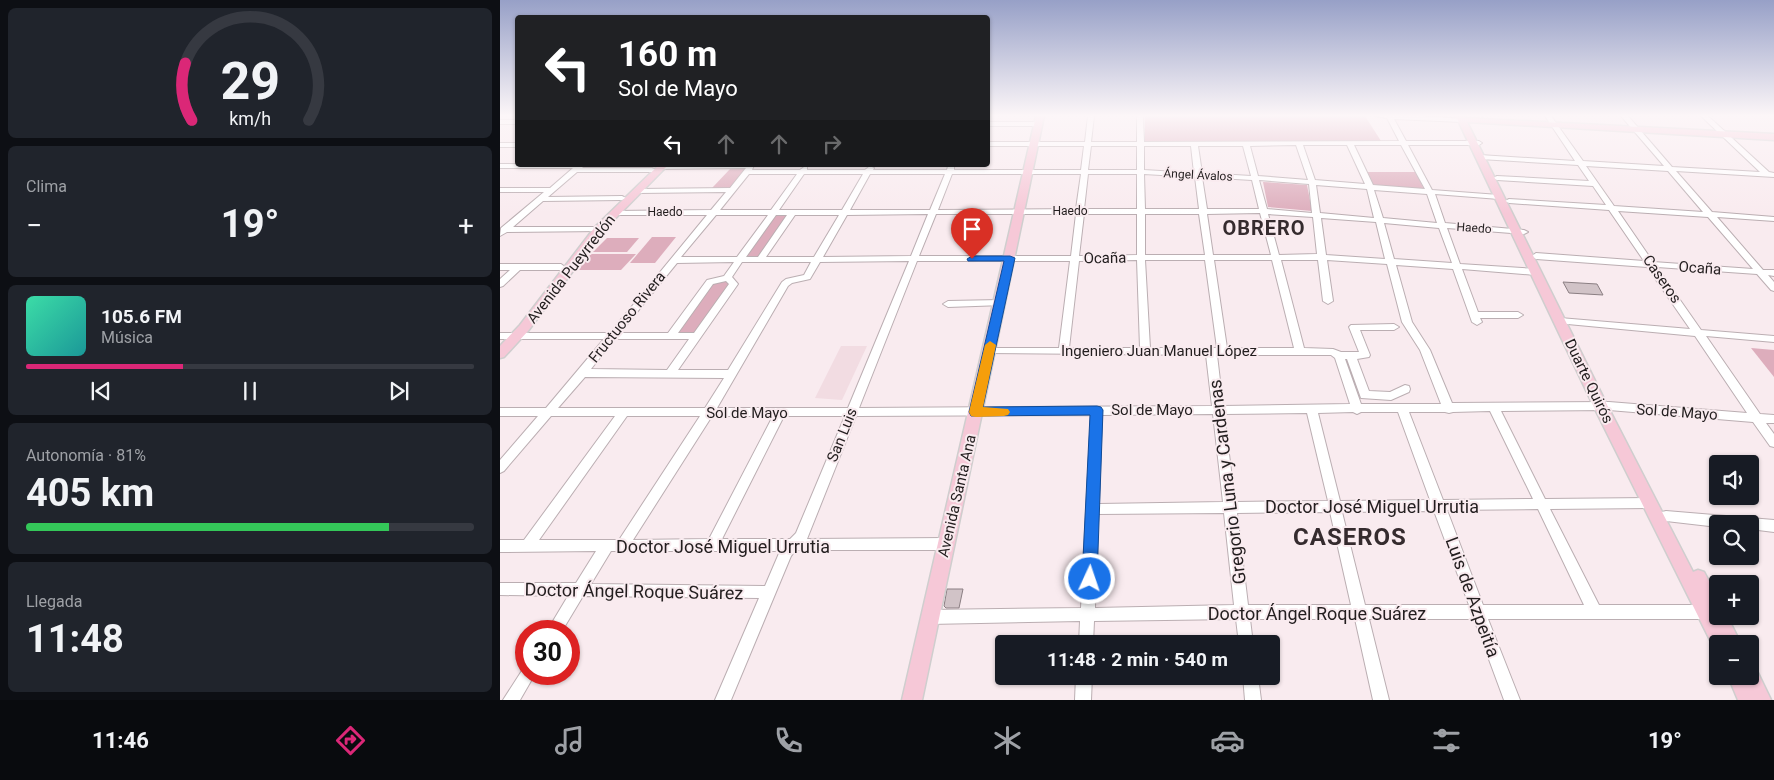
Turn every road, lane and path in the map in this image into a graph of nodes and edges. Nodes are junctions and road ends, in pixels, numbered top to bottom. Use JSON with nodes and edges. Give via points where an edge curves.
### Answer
{"nodes":[{"id":1,"x":1033,"y":149,"type":"edge"},
{"id":2,"x":1086,"y":149,"type":"edge"},
{"id":3,"x":1140,"y":149,"type":"edge"},
{"id":4,"x":1195,"y":149,"type":"edge"},
{"id":5,"x":1248,"y":149,"type":"edge"},
{"id":6,"x":1301,"y":149,"type":"edge"},
{"id":7,"x":1352,"y":149,"type":"edge"},
{"id":8,"x":1407,"y":149,"type":"edge"},
{"id":9,"x":1479,"y":149,"type":"edge"},
{"id":10,"x":1571,"y":149,"type":"edge"},
{"id":11,"x":1652,"y":149,"type":"edge"},
{"id":12,"x":1740,"y":149,"type":"edge"},
{"id":13,"x":1483,"y":157,"type":"junction"},
{"id":14,"x":1581,"y":163,"type":"junction"},
{"id":15,"x":500,"y":166,"type":"edge"},
{"id":16,"x":515,"y":166,"type":"edge"},
{"id":17,"x":579,"y":167,"type":"edge"},
{"id":18,"x":659,"y":167,"type":"edge"},
{"id":19,"x":750,"y":168,"type":"edge"},
{"id":20,"x":805,"y":168,"type":"edge"},
{"id":21,"x":870,"y":168,"type":"edge"},
{"id":22,"x":951,"y":168,"type":"edge"},
{"id":23,"x":1670,"y":169,"type":"junction"},
{"id":24,"x":1028,"y":172,"type":"junction"},
{"id":25,"x":1084,"y":172,"type":"junction"},
{"id":26,"x":1141,"y":172,"type":"junction"},
{"id":27,"x":1198,"y":175,"type":"junction"},
{"id":28,"x":1770,"y":175,"type":"edge"},
{"id":29,"x":1256,"y":178,"type":"junction"},
{"id":30,"x":1497,"y":178,"type":"junction"},
{"id":31,"x":1312,"y":182,"type":"junction"},
{"id":32,"x":1774,"y":182,"type":"edge"},
{"id":33,"x":1595,"y":184,"type":"junction"},
{"id":34,"x":1370,"y":187,"type":"junction"},
{"id":35,"x":500,"y":190,"type":"edge"},
{"id":36,"x":552,"y":190,"type":"junction"},
{"id":37,"x":638,"y":190,"type":"junction"},
{"id":38,"x":731,"y":190,"type":"junction"},
{"id":39,"x":1430,"y":192,"type":"junction"},
{"id":40,"x":622,"y":198,"type":"junction"},
{"id":41,"x":541,"y":199,"type":"junction"},
{"id":42,"x":1504,"y":199,"type":"junction"},
{"id":43,"x":1612,"y":208,"type":"junction"},
{"id":44,"x":1019,"y":211,"type":"junction"},
{"id":45,"x":1079,"y":211,"type":"junction"},
{"id":46,"x":1141,"y":211,"type":"junction"},
{"id":47,"x":1203,"y":211,"type":"junction"},
{"id":48,"x":1264,"y":211,"type":"junction"},
{"id":49,"x":713,"y":212,"type":"junction"},
{"id":50,"x":772,"y":212,"type":"junction"},
{"id":51,"x":793,"y":212,"type":"junction"},
{"id":52,"x":844,"y":212,"type":"junction"},
{"id":53,"x":932,"y":212,"type":"junction"},
{"id":54,"x":615,"y":213,"type":"junction"},
{"id":55,"x":1316,"y":215,"type":"junction"},
{"id":56,"x":1712,"y":215,"type":"junction"},
{"id":57,"x":1774,"y":218,"type":"edge"},
{"id":58,"x":516,"y":220,"type":"junction"},
{"id":59,"x":500,"y":221,"type":"edge"},
{"id":60,"x":1380,"y":221,"type":"junction"},
{"id":61,"x":1443,"y":226,"type":"junction"},
{"id":62,"x":595,"y":229,"type":"junction"},
{"id":63,"x":502,"y":232,"type":"edge"},
{"id":64,"x":1520,"y":232,"type":"junction"},
{"id":65,"x":1536,"y":256,"type":"junction"},
{"id":66,"x":1209,"y":257,"type":"junction"},
{"id":67,"x":1274,"y":257,"type":"junction"},
{"id":68,"x":1322,"y":257,"type":"junction"},
{"id":69,"x":1010,"y":258,"type":"junction"},
{"id":70,"x":1074,"y":258,"type":"junction"},
{"id":71,"x":1141,"y":258,"type":"junction"},
{"id":72,"x":914,"y":259,"type":"junction"},
{"id":73,"x":674,"y":260,"type":"junction"},
{"id":74,"x":739,"y":260,"type":"junction"},
{"id":75,"x":760,"y":260,"type":"junction"},
{"id":76,"x":817,"y":260,"type":"junction"},
{"id":77,"x":1390,"y":262,"type":"junction"},
{"id":78,"x":1651,"y":264,"type":"junction"},
{"id":79,"x":500,"y":267,"type":"edge"},
{"id":80,"x":518,"y":267,"type":"junction"},
{"id":81,"x":561,"y":267,"type":"junction"},
{"id":82,"x":1458,"y":267,"type":"junction"},
{"id":83,"x":1536,"y":272,"type":"junction"},
{"id":84,"x":1760,"y":272,"type":"junction"},
{"id":85,"x":1774,"y":273,"type":"edge"},
{"id":86,"x":727,"y":278,"type":"junction"},
{"id":87,"x":500,"y":284,"type":"edge"},
{"id":88,"x":1774,"y":288,"type":"edge"},
{"id":89,"x":1328,"y":301,"type":"dead end"},
{"id":90,"x":1000,"y":303,"type":"junction"},
{"id":91,"x":948,"y":304,"type":"dead end"},
{"id":92,"x":1518,"y":315,"type":"dead end"},
{"id":93,"x":1564,"y":322,"type":"junction"},
{"id":94,"x":1394,"y":327,"type":"dead end"},
{"id":95,"x":1699,"y":332,"type":"junction"},
{"id":96,"x":612,"y":336,"type":"junction"},
{"id":97,"x":671,"y":336,"type":"junction"},
{"id":98,"x":697,"y":336,"type":"junction"},
{"id":99,"x":506,"y":338,"type":"edge"},
{"id":100,"x":1774,"y":339,"type":"edge"},
{"id":101,"x":1064,"y":350,"type":"junction"},
{"id":102,"x":988,"y":351,"type":"junction"},
{"id":103,"x":1145,"y":351,"type":"junction"},
{"id":104,"x":1216,"y":351,"type":"junction"},
{"id":105,"x":1300,"y":351,"type":"junction"},
{"id":106,"x":500,"y":354,"type":"edge"},
{"id":107,"x":1339,"y":356,"type":"junction"},
{"id":108,"x":1351,"y":356,"type":"junction"},
{"id":109,"x":582,"y":373,"type":"junction"},
{"id":110,"x":670,"y":373,"type":"junction"},
{"id":111,"x":730,"y":374,"type":"junction"},
{"id":112,"x":1405,"y":389,"type":"dead end"},
{"id":113,"x":1605,"y":407,"type":"junction"},
{"id":114,"x":1402,"y":409,"type":"junction"},
{"id":115,"x":1449,"y":409,"type":"junction"},
{"id":116,"x":1494,"y":409,"type":"junction"},
{"id":117,"x":1097,"y":410,"type":"junction"},
{"id":118,"x":1218,"y":410,"type":"junction"},
{"id":119,"x":1312,"y":410,"type":"junction"},
{"id":120,"x":1357,"y":410,"type":"junction"},
{"id":121,"x":500,"y":412,"type":"edge"},
{"id":122,"x":548,"y":412,"type":"junction"},
{"id":123,"x":624,"y":412,"type":"junction"},
{"id":124,"x":976,"y":412,"type":"junction"},
{"id":125,"x":708,"y":413,"type":"junction"},
{"id":126,"x":780,"y":413,"type":"junction"},
{"id":127,"x":850,"y":413,"type":"junction"},
{"id":128,"x":1756,"y":418,"type":"junction"},
{"id":129,"x":1774,"y":419,"type":"edge"},
{"id":130,"x":1774,"y":444,"type":"edge"},
{"id":131,"x":500,"y":468,"type":"edge"},
{"id":132,"x":1650,"y":503,"type":"junction"},
{"id":133,"x":1439,"y":505,"type":"junction"},
{"id":134,"x":1542,"y":505,"type":"junction"},
{"id":135,"x":1336,"y":506,"type":"junction"},
{"id":136,"x":1231,"y":507,"type":"junction"},
{"id":137,"x":1093,"y":509,"type":"junction"},
{"id":138,"x":1666,"y":516,"type":"junction"},
{"id":139,"x":1709,"y":520,"type":"edge"},
{"id":140,"x":1759,"y":525,"type":"edge"},
{"id":141,"x":1774,"y":526,"type":"edge"},
{"id":142,"x":946,"y":544,"type":"junction"},
{"id":143,"x":500,"y":546,"type":"edge"},
{"id":144,"x":527,"y":546,"type":"junction"},
{"id":145,"x":608,"y":546,"type":"junction"},
{"id":146,"x":622,"y":546,"type":"junction"},
{"id":147,"x":712,"y":546,"type":"junction"},
{"id":148,"x":791,"y":546,"type":"junction"},
{"id":149,"x":500,"y":589,"type":"edge"},
{"id":150,"x":580,"y":590,"type":"junction"},
{"id":151,"x":768,"y":592,"type":"junction"},
{"id":152,"x":1709,"y":605,"type":"edge"},
{"id":153,"x":1709,"y":606,"type":"edge"},
{"id":154,"x":1242,"y":612,"type":"junction"},
{"id":155,"x":1360,"y":612,"type":"junction"},
{"id":156,"x":1595,"y":612,"type":"junction"},
{"id":157,"x":1478,"y":613,"type":"junction"},
{"id":158,"x":1088,"y":614,"type":"junction"},
{"id":159,"x":1709,"y":615,"type":"edge"},
{"id":160,"x":929,"y":617,"type":"junction"},
{"id":161,"x":561,"y":620,"type":"edge"},
{"id":162,"x":1087,"y":635,"type":"edge"},
{"id":163,"x":1245,"y":635,"type":"edge"},
{"id":164,"x":521,"y":685,"type":"edge"},
{"id":165,"x":1084,"y":685,"type":"edge"},
{"id":166,"x":1251,"y":685,"type":"edge"},
{"id":167,"x":1746,"y":685,"type":"edge"},
{"id":168,"x":1754,"y":685,"type":"edge"},
{"id":169,"x":1761,"y":699,"type":"edge"},
{"id":170,"x":511,"y":700,"type":"edge"},
{"id":171,"x":724,"y":700,"type":"edge"},
{"id":172,"x":912,"y":700,"type":"edge"},
{"id":173,"x":1083,"y":700,"type":"edge"},
{"id":174,"x":1253,"y":700,"type":"edge"},
{"id":175,"x":1381,"y":700,"type":"edge"},
{"id":176,"x":1512,"y":700,"type":"edge"}],
"edges":[{"from":1,"to":24,"type":"main road","name":"Avenida Santa Ana"},
{"from":2,"to":25,"type":"street"},
{"from":3,"to":26,"type":"street"},
{"from":4,"to":27,"type":"street","name":"Gregorio Luna y Cardenas"},
{"from":5,"to":29,"type":"street"},
{"from":6,"to":31,"type":"street"},
{"from":7,"to":34,"type":"street"},
{"from":8,"to":39,"type":"street"},
{"from":9,"to":13,"type":"main road","name":"Duarte Quirós"},
{"from":10,"to":14,"type":"street","name":"Caseros"},
{"from":11,"to":23,"type":"street"},
{"from":12,"to":28,"type":"street"},
{"from":13,"to":14,"type":"street"},
{"from":13,"to":30,"type":"main road","name":"Duarte Quirós"},
{"from":13,"to":42,"type":"main road","name":"Duarte Quirós"},
{"from":14,"to":23,"type":"street"},
{"from":14,"to":33,"type":"street","name":"Caseros"},
{"from":15,"to":16,"type":"street","name":"Ángel Ávalos"},
{"from":17,"to":18,"type":"street","name":"Ángel Ávalos"},
{"from":17,"to":36,"type":"street"},
{"from":18,"to":19,"type":"street","name":"Ángel Ávalos"},
{"from":18,"to":37,"type":"main road","name":"Avenida Pueyrredón"},
{"from":18,"to":40,"type":"main road","name":"Avenida Pueyrredón"},
{"from":19,"to":20,"type":"street","name":"Ángel Ávalos"},
{"from":19,"to":38,"type":"street","name":"Fructuoso Rivera"},
{"from":20,"to":21,"type":"street","name":"Ángel Ávalos"},
{"from":20,"to":50,"type":"street"},
{"from":21,"to":22,"type":"street","name":"Ángel Ávalos"},
{"from":21,"to":52,"type":"street"},
{"from":22,"to":24,"type":"street","name":"Ángel Ávalos"},
{"from":22,"to":53,"type":"street","name":"San Luis"},
{"from":23,"to":28,"type":"street"},
{"from":23,"to":56,"type":"street"},
{"from":24,"to":25,"type":"street","name":"Ángel Ávalos"},
{"from":24,"to":44,"type":"main road","name":"Avenida Santa Ana"},
{"from":25,"to":26,"type":"street","name":"Ángel Ávalos"},
{"from":25,"to":45,"type":"street"},
{"from":26,"to":27,"type":"street","name":"Ángel Ávalos"},
{"from":26,"to":46,"type":"street"},
{"from":27,"to":29,"type":"street","name":"Ángel Ávalos"},
{"from":27,"to":47,"type":"street","name":"Gregorio Luna y Cardenas"},
{"from":28,"to":32,"type":"street"},
{"from":29,"to":31,"type":"street","name":"Ángel Ávalos"},
{"from":29,"to":48,"type":"street"},
{"from":30,"to":33,"type":"street"},
{"from":30,"to":42,"type":"main road","name":"Duarte Quirós"},
{"from":31,"to":34,"type":"street","name":"Ángel Ávalos"},
{"from":31,"to":55,"type":"street"},
{"from":33,"to":43,"type":"street","name":"Caseros"},
{"from":34,"to":39,"type":"street","name":"Ángel Ávalos"},
{"from":34,"to":60,"type":"street"},
{"from":35,"to":36,"type":"street"},
{"from":36,"to":41,"type":"street"},
{"from":37,"to":38,"type":"street"},
{"from":37,"to":54,"type":"main road","name":"Avenida Pueyrredón"},
{"from":38,"to":49,"type":"street","name":"Fructuoso Rivera"},
{"from":39,"to":42,"type":"street","name":"Ángel Ávalos"},
{"from":39,"to":61,"type":"street"},
{"from":40,"to":41,"type":"street"},
{"from":40,"to":62,"type":"main road","name":"Avenida Pueyrredón"},
{"from":41,"to":58,"type":"street"},
{"from":42,"to":43,"type":"street"},
{"from":42,"to":64,"type":"main road","name":"Duarte Quirós"},
{"from":43,"to":56,"type":"street"},
{"from":43,"to":78,"type":"street","name":"Caseros"},
{"from":44,"to":45,"type":"street","name":"Haedo"},
{"from":44,"to":53,"type":"street","name":"Haedo"},
{"from":44,"to":69,"type":"main road","name":"Avenida Santa Ana"},
{"from":45,"to":46,"type":"street","name":"Haedo"},
{"from":45,"to":70,"type":"street"},
{"from":46,"to":47,"type":"street","name":"Haedo"},
{"from":46,"to":71,"type":"street"},
{"from":47,"to":48,"type":"street","name":"Haedo"},
{"from":47,"to":66,"type":"street","name":"Gregorio Luna y Cardenas"},
{"from":48,"to":55,"type":"street","name":"Haedo"},
{"from":48,"to":67,"type":"street"},
{"from":49,"to":50,"type":"street","name":"Haedo"},
{"from":49,"to":54,"type":"street","name":"Haedo"},
{"from":49,"to":73,"type":"street","name":"Fructuoso Rivera"},
{"from":50,"to":51,"type":"street","name":"Haedo"},
{"from":50,"to":74,"type":"street"},
{"from":51,"to":52,"type":"street","name":"Haedo"},
{"from":51,"to":75,"type":"street"},
{"from":52,"to":53,"type":"street","name":"Haedo"},
{"from":52,"to":76,"type":"street"},
{"from":53,"to":72,"type":"street","name":"San Luis"},
{"from":54,"to":62,"type":"main road","name":"Avenida Pueyrredón"},
{"from":55,"to":60,"type":"street","name":"Haedo"},
{"from":55,"to":68,"type":"street"},
{"from":56,"to":57,"type":"street"},
{"from":56,"to":84,"type":"street"},
{"from":58,"to":59,"type":"street"},
{"from":58,"to":63,"type":"street"},
{"from":60,"to":61,"type":"street","name":"Haedo"},
{"from":60,"to":77,"type":"street"},
{"from":61,"to":64,"type":"street","name":"Haedo"},
{"from":61,"to":82,"type":"street"},
{"from":62,"to":63,"type":"street"},
{"from":62,"to":81,"type":"main road","name":"Avenida Pueyrredón"},
{"from":62,"to":99,"type":"main road","name":"Avenida Pueyrredón"},
{"from":64,"to":65,"type":"main road","name":"Duarte Quirós"},
{"from":64,"to":83,"type":"main road","name":"Duarte Quirós"},
{"from":65,"to":78,"type":"street","name":"Ocaña"},
{"from":65,"to":93,"type":"main road","name":"Duarte Quirós"},
{"from":66,"to":67,"type":"street","name":"Ocaña"},
{"from":66,"to":71,"type":"street","name":"Ocaña"},
{"from":66,"to":104,"type":"street","name":"Gregorio Luna y Cardenas"},
{"from":67,"to":68,"type":"street","name":"Ocaña"},
{"from":67,"to":105,"type":"street"},
{"from":68,"to":77,"type":"street","name":"Ocaña"},
{"from":68,"to":89,"type":"street"},
{"from":69,"to":70,"type":"street","name":"Ocaña"},
{"from":69,"to":72,"type":"street","name":"Ocaña"},
{"from":69,"to":90,"type":"main road","name":"Avenida Santa Ana"},
{"from":70,"to":71,"type":"street","name":"Ocaña"},
{"from":70,"to":101,"type":"street"},
{"from":71,"to":103,"type":"street"},
{"from":72,"to":76,"type":"street","name":"Ocaña"},
{"from":72,"to":127,"type":"street","name":"San Luis"},
{"from":73,"to":74,"type":"street","name":"Ocaña"},
{"from":73,"to":96,"type":"street","name":"Fructuoso Rivera"},
{"from":74,"to":75,"type":"street","name":"Ocaña"},
{"from":74,"to":86,"type":"street"},
{"from":75,"to":76,"type":"street","name":"Ocaña"},
{"from":76,"to":111,"type":"street","via":[[807,277],[784,284]]},
{"from":77,"to":82,"type":"street","name":"Ocaña"},
{"from":77,"to":115,"type":"street","via":[[1407,322],[1425,350]]},
{"from":78,"to":84,"type":"street","name":"Ocaña"},
{"from":78,"to":95,"type":"street","name":"Caseros"},
{"from":79,"to":80,"type":"street"},
{"from":80,"to":81,"type":"street"},
{"from":80,"to":87,"type":"street"},
{"from":81,"to":99,"type":"main road","name":"Avenida Pueyrredón"},
{"from":82,"to":83,"type":"street","name":"Ocaña"},
{"from":82,"to":92,"type":"street","via":[[1476,318]]},
{"from":83,"to":93,"type":"main road","name":"Duarte Quirós"},
{"from":84,"to":85,"type":"street","name":"Ocaña"},
{"from":84,"to":88,"type":"street"},
{"from":86,"to":97,"type":"street","via":[[710,282]]},
{"from":86,"to":98,"type":"street","via":[[734,284]]},
{"from":90,"to":91,"type":"street"},
{"from":90,"to":102,"type":"main road","name":"Avenida Santa Ana"},
{"from":93,"to":95,"type":"street"},
{"from":93,"to":113,"type":"main road","name":"Duarte Quirós"},
{"from":94,"to":108,"type":"street","via":[[1354,327],[1365,355]]},
{"from":95,"to":100,"type":"street"},
{"from":95,"to":128,"type":"street","name":"Caseros"},
{"from":96,"to":97,"type":"street"},
{"from":96,"to":99,"type":"street"},
{"from":96,"to":109,"type":"street","name":"Fructuoso Rivera"},
{"from":97,"to":98,"type":"street"},
{"from":98,"to":110,"type":"street"},
{"from":99,"to":106,"type":"main road","name":"Avenida Pueyrredón"},
{"from":101,"to":102,"type":"street","name":"Ingeniero Juan Manuel López"},
{"from":101,"to":103,"type":"street","name":"Ingeniero Juan Manuel López"},
{"from":102,"to":124,"type":"main road","name":"Avenida Santa Ana"},
{"from":103,"to":104,"type":"street","name":"Ingeniero Juan Manuel López"},
{"from":104,"to":105,"type":"street","name":"Ingeniero Juan Manuel López"},
{"from":104,"to":118,"type":"street","name":"Gregorio Luna y Cardenas"},
{"from":105,"to":107,"type":"street","name":"Ingeniero Juan Manuel López","via":[[1328,352]]},
{"from":107,"to":108,"type":"street","name":"Ingeniero Juan Manuel López"},
{"from":107,"to":120,"type":"street"},
{"from":108,"to":112,"type":"street","via":[[1365,396],[1391,396]]},
{"from":109,"to":110,"type":"street"},
{"from":109,"to":122,"type":"street","name":"Fructuoso Rivera"},
{"from":110,"to":111,"type":"street"},
{"from":111,"to":125,"type":"street"},
{"from":113,"to":116,"type":"street","name":"Sol de Mayo"},
{"from":113,"to":128,"type":"street","name":"Sol de Mayo"},
{"from":113,"to":132,"type":"main road","name":"Duarte Quirós"},
{"from":113,"to":138,"type":"main road","name":"Duarte Quirós"},
{"from":114,"to":115,"type":"street","name":"Sol de Mayo"},
{"from":114,"to":120,"type":"street","name":"Sol de Mayo"},
{"from":114,"to":133,"type":"street","name":"Luis de Azpeitía"},
{"from":115,"to":116,"type":"street","name":"Sol de Mayo"},
{"from":116,"to":134,"type":"street"},
{"from":117,"to":118,"type":"street","name":"Sol de Mayo"},
{"from":117,"to":124,"type":"street","name":"Sol de Mayo"},
{"from":117,"to":137,"type":"street"},
{"from":118,"to":119,"type":"street","name":"Sol de Mayo"},
{"from":118,"to":136,"type":"street","name":"Gregorio Luna y Cardenas"},
{"from":119,"to":120,"type":"street","name":"Sol de Mayo"},
{"from":119,"to":135,"type":"street"},
{"from":121,"to":122,"type":"street","name":"Sol de Mayo"},
{"from":122,"to":123,"type":"street","name":"Sol de Mayo"},
{"from":122,"to":131,"type":"street","name":"Fructuoso Rivera"},
{"from":123,"to":125,"type":"street","name":"Sol de Mayo"},
{"from":123,"to":144,"type":"street"},
{"from":124,"to":127,"type":"street","name":"Sol de Mayo"},
{"from":124,"to":142,"type":"main road","name":"Avenida Santa Ana"},
{"from":125,"to":126,"type":"street","name":"Sol de Mayo"},
{"from":125,"to":146,"type":"street"},
{"from":126,"to":127,"type":"street","name":"Sol de Mayo"},
{"from":126,"to":147,"type":"street"},
{"from":127,"to":148,"type":"street","name":"San Luis","via":[[801,537]]},
{"from":128,"to":129,"type":"street","name":"Sol de Mayo"},
{"from":128,"to":130,"type":"street","name":"Caseros"},
{"from":132,"to":134,"type":"street","name":"Doctor José Miguel Urrutia"},
{"from":132,"to":153,"type":"main road","name":"Duarte Quirós"},
{"from":133,"to":134,"type":"street","name":"Doctor José Miguel Urrutia"},
{"from":133,"to":135,"type":"street","name":"Doctor José Miguel Urrutia"},
{"from":133,"to":157,"type":"street","name":"Luis de Azpeitía"},
{"from":134,"to":156,"type":"street"},
{"from":135,"to":136,"type":"street","name":"Doctor José Miguel Urrutia"},
{"from":135,"to":155,"type":"street"},
{"from":136,"to":137,"type":"street","name":"Doctor José Miguel Urrutia"},
{"from":136,"to":154,"type":"street","name":"Gregorio Luna y Cardenas"},
{"from":137,"to":158,"type":"street"},
{"from":138,"to":139,"type":"street"},
{"from":138,"to":152,"type":"main road","name":"Duarte Quirós"},
{"from":140,"to":141,"type":"street"},
{"from":142,"to":148,"type":"street","name":"Doctor José Miguel Urrutia"},
{"from":142,"to":160,"type":"main road","name":"Avenida Santa Ana"},
{"from":143,"to":144,"type":"street","name":"Doctor José Miguel Urrutia"},
{"from":144,"to":145,"type":"street","name":"Doctor José Miguel Urrutia"},
{"from":145,"to":146,"type":"street","name":"Doctor José Miguel Urrutia"},
{"from":145,"to":150,"type":"street"},
{"from":146,"to":147,"type":"street","name":"Doctor José Miguel Urrutia"},
{"from":147,"to":148,"type":"street","name":"Doctor José Miguel Urrutia"},
{"from":148,"to":151,"type":"street","name":"San Luis"},
{"from":149,"to":150,"type":"street","name":"Doctor Ángel Roque Suárez"},
{"from":150,"to":151,"type":"street","name":"Doctor Ángel Roque Suárez"},
{"from":150,"to":161,"type":"street"},
{"from":151,"to":171,"type":"street","name":"San Luis"},
{"from":154,"to":155,"type":"street","name":"Doctor Ángel Roque Suárez"},
{"from":154,"to":158,"type":"street","name":"Doctor Ángel Roque Suárez"},
{"from":154,"to":163,"type":"street","name":"Gregorio Luna y Cardenas"},
{"from":155,"to":157,"type":"street","name":"Doctor Ángel Roque Suárez"},
{"from":155,"to":175,"type":"street"},
{"from":156,"to":157,"type":"street","name":"Doctor Ángel Roque Suárez"},
{"from":156,"to":159,"type":"street","name":"Doctor Ángel Roque Suárez"},
{"from":157,"to":176,"type":"street","name":"Luis de Azpeitía"},
{"from":158,"to":160,"type":"street","name":"Doctor Ángel Roque Suárez"},
{"from":158,"to":162,"type":"street"},
{"from":160,"to":172,"type":"main road","name":"Avenida Santa Ana"},
{"from":164,"to":170,"type":"street"},
{"from":165,"to":173,"type":"street"},
{"from":166,"to":174,"type":"street"},
{"from":167,"to":169,"type":"main road"},
{"from":168,"to":169,"type":"main road"}]}
